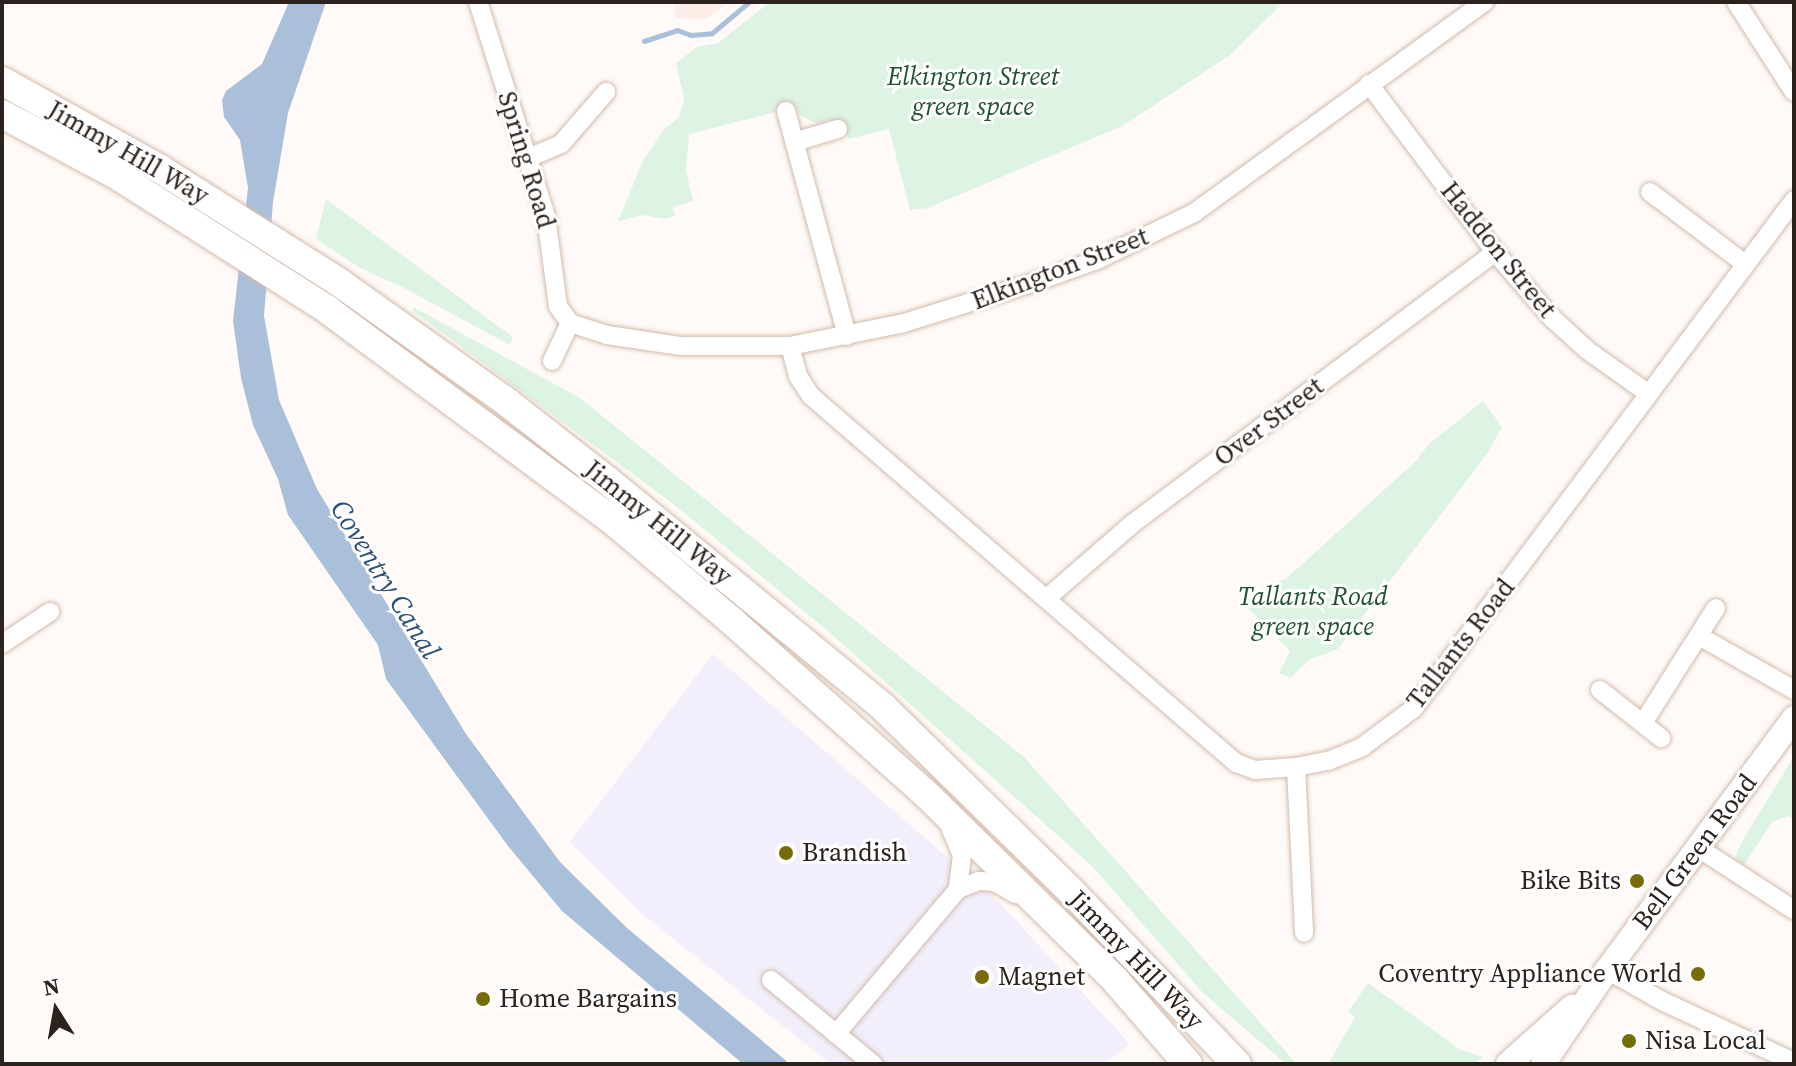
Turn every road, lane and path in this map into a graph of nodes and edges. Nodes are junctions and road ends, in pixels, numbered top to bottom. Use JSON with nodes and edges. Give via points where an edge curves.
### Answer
{"nodes":[{"id":1,"x":478,"y":2,"type":"edge"},
{"id":2,"x":1484,"y":2,"type":"edge"},
{"id":3,"x":1736,"y":2,"type":"edge"},
{"id":4,"x":2,"y":81,"type":"edge"},
{"id":5,"x":1369,"y":84,"type":"junction"},
{"id":6,"x":606,"y":92,"type":"dead end"},
{"id":7,"x":1794,"y":92,"type":"edge"},
{"id":8,"x":786,"y":111,"type":"dead end"},
{"id":9,"x":2,"y":114,"type":"edge"},
{"id":10,"x":838,"y":129,"type":"dead end"},
{"id":11,"x":794,"y":142,"type":"junction"},
{"id":12,"x":528,"y":158,"type":"junction"},
{"id":13,"x":1650,"y":192,"type":"dead end"},
{"id":14,"x":1794,"y":200,"type":"edge"},
{"id":15,"x":1495,"y":252,"type":"junction"},
{"id":16,"x":1744,"y":263,"type":"junction"},
{"id":17,"x":570,"y":323,"type":"junction"},
{"id":18,"x":847,"y":336,"type":"junction"},
{"id":19,"x":790,"y":346,"type":"junction"},
{"id":20,"x":552,"y":361,"type":"dead end"},
{"id":21,"x":1649,"y":394,"type":"junction"},
{"id":22,"x":1047,"y":598,"type":"junction"},
{"id":23,"x":1716,"y":608,"type":"dead end"},
{"id":24,"x":50,"y":612,"type":"dead end"},
{"id":25,"x":1699,"y":636,"type":"junction"},
{"id":26,"x":2,"y":644,"type":"edge"},
{"id":27,"x":1600,"y":690,"type":"dead end"},
{"id":28,"x":1794,"y":690,"type":"edge"},
{"id":29,"x":1794,"y":718,"type":"edge"},
{"id":30,"x":1643,"y":723,"type":"junction"},
{"id":31,"x":1661,"y":738,"type":"dead end"},
{"id":32,"x":1296,"y":767,"type":"junction"},
{"id":33,"x":924,"y":792,"type":"junction"},
{"id":34,"x":1700,"y":849,"type":"junction"},
{"id":35,"x":958,"y":889,"type":"junction"},
{"id":36,"x":1794,"y":910,"type":"edge"},
{"id":37,"x":1304,"y":933,"type":"dead end"},
{"id":38,"x":1101,"y":966,"type":"junction"},
{"id":39,"x":1602,"y":978,"type":"junction"},
{"id":40,"x":771,"y":980,"type":"dead end"},
{"id":41,"x":836,"y":1034,"type":"junction"},
{"id":42,"x":1794,"y":1062,"type":"edge"},
{"id":43,"x":873,"y":1064,"type":"edge"},
{"id":44,"x":1188,"y":1064,"type":"edge"},
{"id":45,"x":1237,"y":1064,"type":"edge"},
{"id":46,"x":1508,"y":1064,"type":"edge"},
{"id":47,"x":1543,"y":1064,"type":"edge"}],
"edges":[{"from":1,"to":12,"type":"street","name":"Spring Road"},
{"from":2,"to":5,"type":"street","name":"Elkington Street"},
{"from":3,"to":7,"type":"street"},
{"from":4,"to":45,"type":"highway","name":"Jimmy Hill Way","via":[[295,253],[508,403],[884,708]]},
{"from":5,"to":15,"type":"street","name":"Haddon Street"},
{"from":5,"to":18,"type":"street","name":"Elkington Street","via":[[1247,177],[1156,233],[1022,286]]},
{"from":6,"to":12,"type":"street","via":[[561,144]]},
{"from":8,"to":11,"type":"street"},
{"from":9,"to":33,"type":"highway","name":"Jimmy Hill Way","via":[[118,176],[297,290],[447,395],[612,520]]},
{"from":10,"to":11,"type":"street"},
{"from":11,"to":18,"type":"street"},
{"from":12,"to":17,"type":"street","name":"Spring Road","via":[[546,216],[558,306]]},
{"from":13,"to":16,"type":"street"},
{"from":14,"to":16,"type":"street","name":"Tallants Road"},
{"from":15,"to":21,"type":"street","name":"Haddon Street","via":[[1552,318]]},
{"from":15,"to":22,"type":"street","name":"Over Street","via":[[1132,524]]},
{"from":16,"to":21,"type":"street","name":"Tallants Road"},
{"from":17,"to":19,"type":"street","name":"Elkington Street","via":[[607,335],[681,346]]},
{"from":17,"to":20,"type":"street"},
{"from":18,"to":19,"type":"street","name":"Elkington Street"},
{"from":19,"to":22,"type":"street","name":"Tallants Road","via":[[798,376],[811,396]]},
{"from":21,"to":32,"type":"street","name":"Tallants Road","via":[[1413,709],[1362,747]]},
{"from":22,"to":32,"type":"street","name":"Tallants Road","via":[[1236,763],[1255,770]]},
{"from":23,"to":25,"type":"street"},
{"from":24,"to":26,"type":"street"},
{"from":25,"to":28,"type":"street"},
{"from":25,"to":30,"type":"street"},
{"from":27,"to":30,"type":"street"},
{"from":29,"to":34,"type":"main road","name":"Bell Green Road"},
{"from":30,"to":31,"type":"street"},
{"from":32,"to":37,"type":"street"},
{"from":33,"to":35,"type":"street","name":"Jimmy Hill Way","via":[[956,835],[962,855]]},
{"from":33,"to":38,"type":"highway","name":"Jimmy Hill Way"},
{"from":34,"to":36,"type":"street"},
{"from":34,"to":39,"type":"main road","name":"Bell Green Road"},
{"from":35,"to":38,"type":"street","name":"Jimmy Hill Way","via":[[979,881],[1009,888]]},
{"from":35,"to":41,"type":"street"},
{"from":38,"to":44,"type":"highway","name":"Jimmy Hill Way"},
{"from":39,"to":42,"type":"street"},
{"from":39,"to":46,"type":"main road","name":"Bell Green Road"},
{"from":39,"to":47,"type":"main road","name":"Bell Green Road"},
{"from":40,"to":41,"type":"street"},
{"from":41,"to":43,"type":"street"}]}
